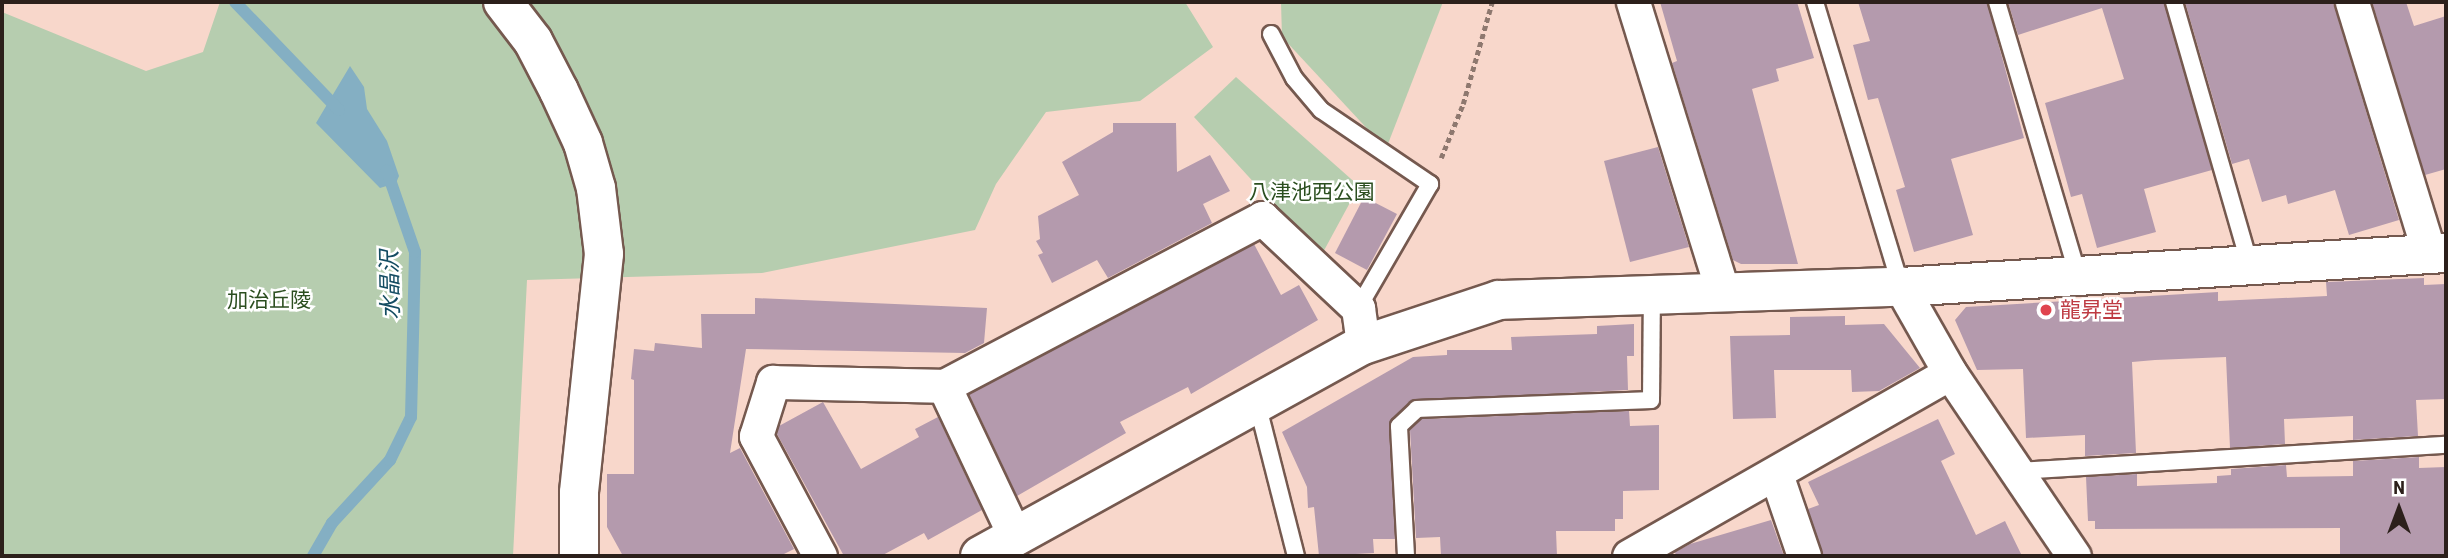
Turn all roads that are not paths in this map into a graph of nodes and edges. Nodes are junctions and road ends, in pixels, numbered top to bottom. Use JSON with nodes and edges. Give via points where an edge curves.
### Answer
{"nodes":[{"id":1,"x":503,"y":2,"type":"edge"},
{"id":2,"x":1633,"y":2,"type":"edge"},
{"id":3,"x":1815,"y":2,"type":"edge"},
{"id":4,"x":1997,"y":2,"type":"edge"},
{"id":5,"x":2174,"y":2,"type":"edge"},
{"id":6,"x":2352,"y":2,"type":"edge"},
{"id":7,"x":1271,"y":34,"type":"dead end"},
{"id":8,"x":2438,"y":254,"type":"edge"},
{"id":9,"x":2250,"y":265,"type":"junction"},
{"id":10,"x":2078,"y":276,"type":"junction"},
{"id":11,"x":1901,"y":287,"type":"junction"},
{"id":12,"x":1721,"y":290,"type":"junction"},
{"id":13,"x":1652,"y":292,"type":"junction"},
{"id":14,"x":1358,"y":308,"type":"junction"},
{"id":15,"x":1363,"y":345,"type":"junction"},
{"id":16,"x":1950,"y":373,"type":"junction"},
{"id":17,"x":944,"y":386,"type":"junction"},
{"id":18,"x":1258,"y":407,"type":"junction"},
{"id":19,"x":2446,"y":445,"type":"edge"},
{"id":20,"x":2018,"y":471,"type":"junction"},
{"id":21,"x":1776,"y":474,"type":"junction"},
{"id":22,"x":1016,"y":538,"type":"junction"},
{"id":23,"x":579,"y":556,"type":"edge"},
{"id":24,"x":820,"y":556,"type":"edge"},
{"id":25,"x":980,"y":556,"type":"edge"},
{"id":26,"x":1296,"y":556,"type":"edge"},
{"id":27,"x":1406,"y":556,"type":"edge"},
{"id":28,"x":1629,"y":556,"type":"edge"},
{"id":29,"x":1804,"y":556,"type":"edge"},
{"id":30,"x":2074,"y":556,"type":"edge"}],
"edges":[{"from":1,"to":23,"type":"street","via":[[533,41],[559,91],[583,143],[596,188],[604,254],[579,494]]},
{"from":2,"to":12,"type":"street"},
{"from":3,"to":11,"type":"lane"},
{"from":4,"to":10,"type":"lane"},
{"from":5,"to":9,"type":"lane"},
{"from":6,"to":8,"type":"street"},
{"from":7,"to":14,"type":"lane","via":[[1294,78],[1321,110],[1430,184]]},
{"from":8,"to":9,"type":"street"},
{"from":9,"to":10,"type":"street"},
{"from":10,"to":11,"type":"street"},
{"from":11,"to":12,"type":"street"},
{"from":11,"to":16,"type":"street"},
{"from":12,"to":13,"type":"street"},
{"from":13,"to":15,"type":"street","via":[[1499,300]]},
{"from":13,"to":27,"type":"lane","via":[[1651,400],[1417,409],[1399,426]]},
{"from":14,"to":15,"type":"street"},
{"from":14,"to":17,"type":"street","via":[[1262,218]]},
{"from":15,"to":18,"type":"street"},
{"from":16,"to":20,"type":"street"},
{"from":16,"to":21,"type":"street"},
{"from":17,"to":22,"type":"street"},
{"from":17,"to":24,"type":"street","via":[[773,382],[756,436]]},
{"from":18,"to":22,"type":"street"},
{"from":18,"to":26,"type":"lane"},
{"from":19,"to":20,"type":"lane"},
{"from":20,"to":30,"type":"street"},
{"from":21,"to":28,"type":"street"},
{"from":21,"to":29,"type":"street"},
{"from":22,"to":25,"type":"street"}]}
